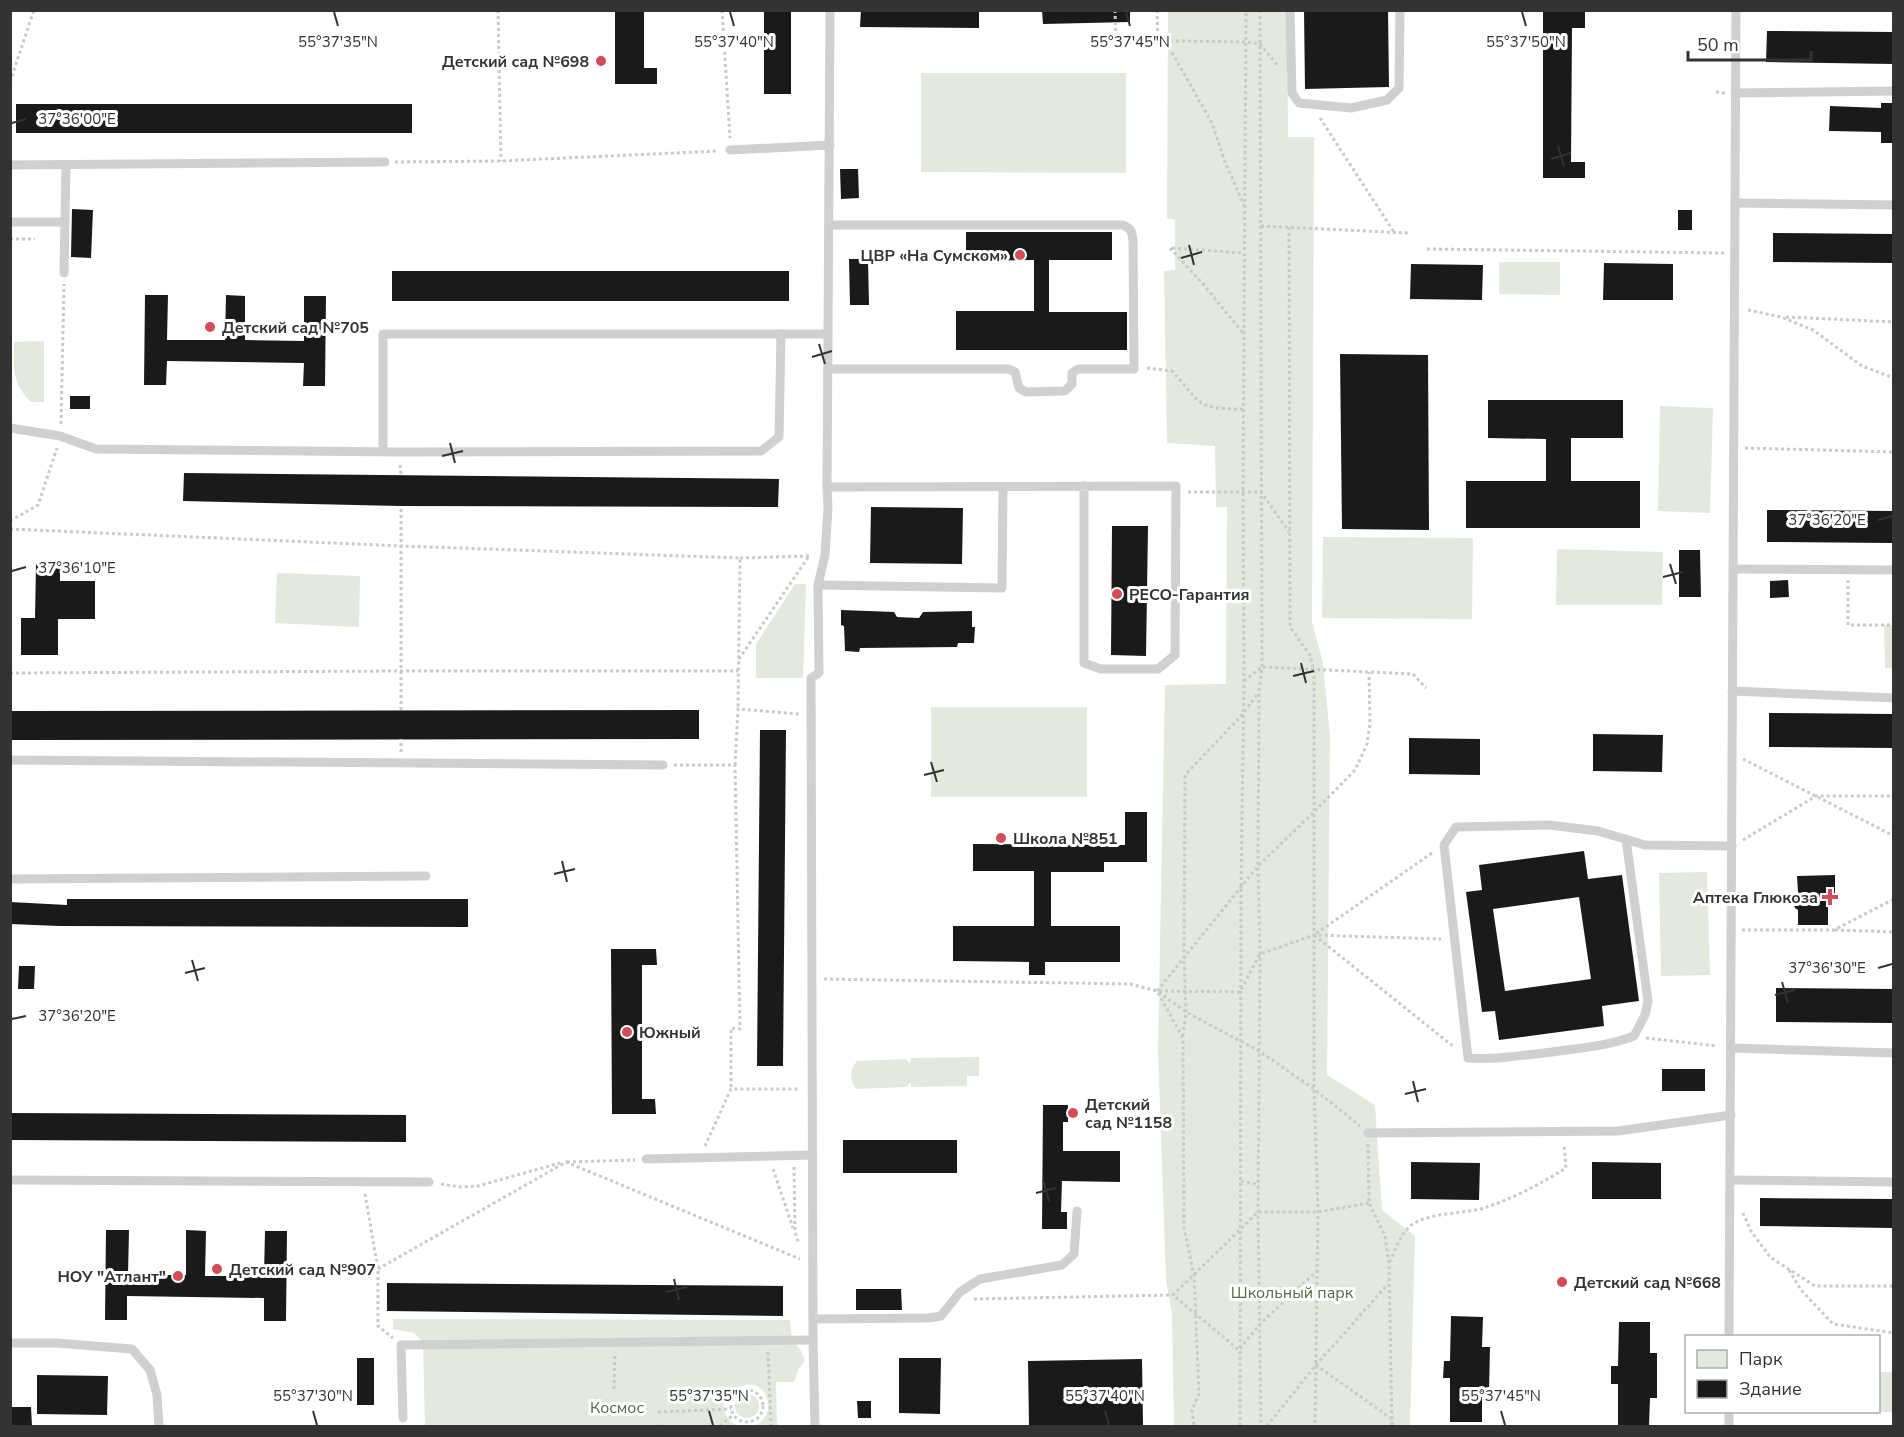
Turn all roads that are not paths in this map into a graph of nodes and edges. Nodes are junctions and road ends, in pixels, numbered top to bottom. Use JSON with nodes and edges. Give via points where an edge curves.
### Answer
{"nodes":[{"id":1,"x":830,"y":10,"type":"edge"},
{"id":2,"x":1290,"y":10,"type":"edge"},
{"id":3,"x":1401,"y":10,"type":"edge"},
{"id":4,"x":1736,"y":10,"type":"edge"},
{"id":5,"x":1893,"y":91,"type":"edge"},
{"id":6,"x":1735,"y":93,"type":"junction"},
{"id":7,"x":830,"y":145,"type":"junction"},
{"id":8,"x":730,"y":150,"type":"road end"},
{"id":9,"x":384,"y":162,"type":"road end"},
{"id":10,"x":10,"y":165,"type":"edge"},
{"id":11,"x":66,"y":165,"type":"junction"},
{"id":12,"x":1735,"y":203,"type":"junction"},
{"id":13,"x":1893,"y":205,"type":"edge"},
{"id":14,"x":10,"y":222,"type":"edge"},
{"id":15,"x":64,"y":222,"type":"junction"},
{"id":16,"x":829,"y":225,"type":"junction"},
{"id":17,"x":64,"y":273,"type":"road end"},
{"id":18,"x":781,"y":334,"type":"junction"},
{"id":19,"x":828,"y":334,"type":"junction"},
{"id":20,"x":828,"y":369,"type":"junction"},
{"id":21,"x":10,"y":428,"type":"edge"},
{"id":22,"x":383,"y":451,"type":"junction"},
{"id":23,"x":1084,"y":486,"type":"junction"},
{"id":24,"x":826,"y":487,"type":"junction"},
{"id":25,"x":1003,"y":487,"type":"junction"},
{"id":26,"x":1733,"y":569,"type":"junction"},
{"id":27,"x":1893,"y":570,"type":"edge"},
{"id":28,"x":818,"y":585,"type":"junction"},
{"id":29,"x":1732,"y":691,"type":"junction"},
{"id":30,"x":1893,"y":698,"type":"edge"},
{"id":31,"x":10,"y":760,"type":"edge"},
{"id":32,"x":663,"y":765,"type":"road end"},
{"id":33,"x":1626,"y":839,"type":"junction"},
{"id":34,"x":1732,"y":846,"type":"junction"},
{"id":35,"x":426,"y":876,"type":"dead end"},
{"id":36,"x":10,"y":879,"type":"edge"},
{"id":37,"x":1731,"y":1048,"type":"junction"},
{"id":38,"x":1893,"y":1053,"type":"edge"},
{"id":39,"x":1731,"y":1115,"type":"junction"},
{"id":40,"x":1368,"y":1132,"type":"road end"},
{"id":41,"x":812,"y":1155,"type":"junction"},
{"id":42,"x":646,"y":1159,"type":"road end"},
{"id":43,"x":10,"y":1180,"type":"edge"},
{"id":44,"x":1730,"y":1180,"type":"junction"},
{"id":45,"x":429,"y":1182,"type":"road end"},
{"id":46,"x":1893,"y":1182,"type":"edge"},
{"id":47,"x":1077,"y":1211,"type":"dead end"},
{"id":48,"x":814,"y":1319,"type":"junction"},
{"id":49,"x":1729,"y":1335,"type":"edge"},
{"id":50,"x":813,"y":1340,"type":"junction"},
{"id":51,"x":10,"y":1343,"type":"edge"},
{"id":52,"x":403,"y":1418,"type":"dead end"},
{"id":53,"x":159,"y":1426,"type":"edge"},
{"id":54,"x":815,"y":1426,"type":"edge"}],
"edges":[{"from":1,"to":7,"type":"lane"},
{"from":2,"to":3,"type":"lane","via":[[1292,93],[1299,103],[1351,108],[1387,99],[1399,88]]},
{"from":4,"to":6,"type":"lane"},
{"from":5,"to":6,"type":"lane"},
{"from":6,"to":12,"type":"lane"},
{"from":7,"to":8,"type":"lane"},
{"from":7,"to":16,"type":"lane"},
{"from":9,"to":11,"type":"lane"},
{"from":10,"to":11,"type":"lane"},
{"from":11,"to":15,"type":"lane"},
{"from":12,"to":13,"type":"lane"},
{"from":12,"to":26,"type":"lane"},
{"from":14,"to":15,"type":"lane"},
{"from":15,"to":17,"type":"lane"},
{"from":16,"to":19,"type":"lane"},
{"from":16,"to":20,"type":"lane","via":[[1128,227],[1133,240],[1134,369],[1078,369],[1072,373],[1069,388],[1060,392],[1022,391],[1015,372],[1008,369]]},
{"from":18,"to":19,"type":"lane"},
{"from":18,"to":22,"type":"lane","via":[[779,437],[761,451]]},
{"from":18,"to":22,"type":"lane","via":[[383,334]]},
{"from":19,"to":20,"type":"lane"},
{"from":20,"to":24,"type":"lane"},
{"from":21,"to":22,"type":"lane","via":[[60,436],[96,449]]},
{"from":23,"to":23,"type":"lane","via":[[1176,486],[1175,655],[1158,669],[1101,669],[1084,663]]},
{"from":23,"to":25,"type":"lane"},
{"from":24,"to":25,"type":"lane"},
{"from":24,"to":28,"type":"lane","via":[[825,555]]},
{"from":25,"to":28,"type":"lane","via":[[1002,588]]},
{"from":26,"to":27,"type":"lane"},
{"from":26,"to":29,"type":"lane"},
{"from":28,"to":41,"type":"lane","via":[[819,673],[812,678]]},
{"from":29,"to":30,"type":"lane"},
{"from":29,"to":34,"type":"lane"},
{"from":31,"to":32,"type":"lane"},
{"from":33,"to":33,"type":"lane","via":[[1549,825],[1456,827],[1444,845],[1468,1058],[1616,1043],[1634,1036],[1648,1001]]},
{"from":33,"to":34,"type":"lane","via":[[1645,845]]},
{"from":34,"to":37,"type":"lane"},
{"from":35,"to":36,"type":"lane"},
{"from":37,"to":38,"type":"lane"},
{"from":37,"to":39,"type":"lane"},
{"from":39,"to":40,"type":"lane","via":[[1617,1131]]},
{"from":39,"to":44,"type":"lane"},
{"from":41,"to":42,"type":"lane"},
{"from":41,"to":48,"type":"lane"},
{"from":43,"to":45,"type":"lane"},
{"from":44,"to":46,"type":"lane"},
{"from":44,"to":49,"type":"lane"},
{"from":47,"to":48,"type":"lane","via":[[1074,1254],[1062,1265],[980,1279],[960,1292],[941,1316]]},
{"from":48,"to":50,"type":"lane"},
{"from":50,"to":52,"type":"lane","via":[[401,1345]]},
{"from":50,"to":54,"type":"lane"},
{"from":51,"to":53,"type":"lane","via":[[132,1349],[150,1370]]}]}
